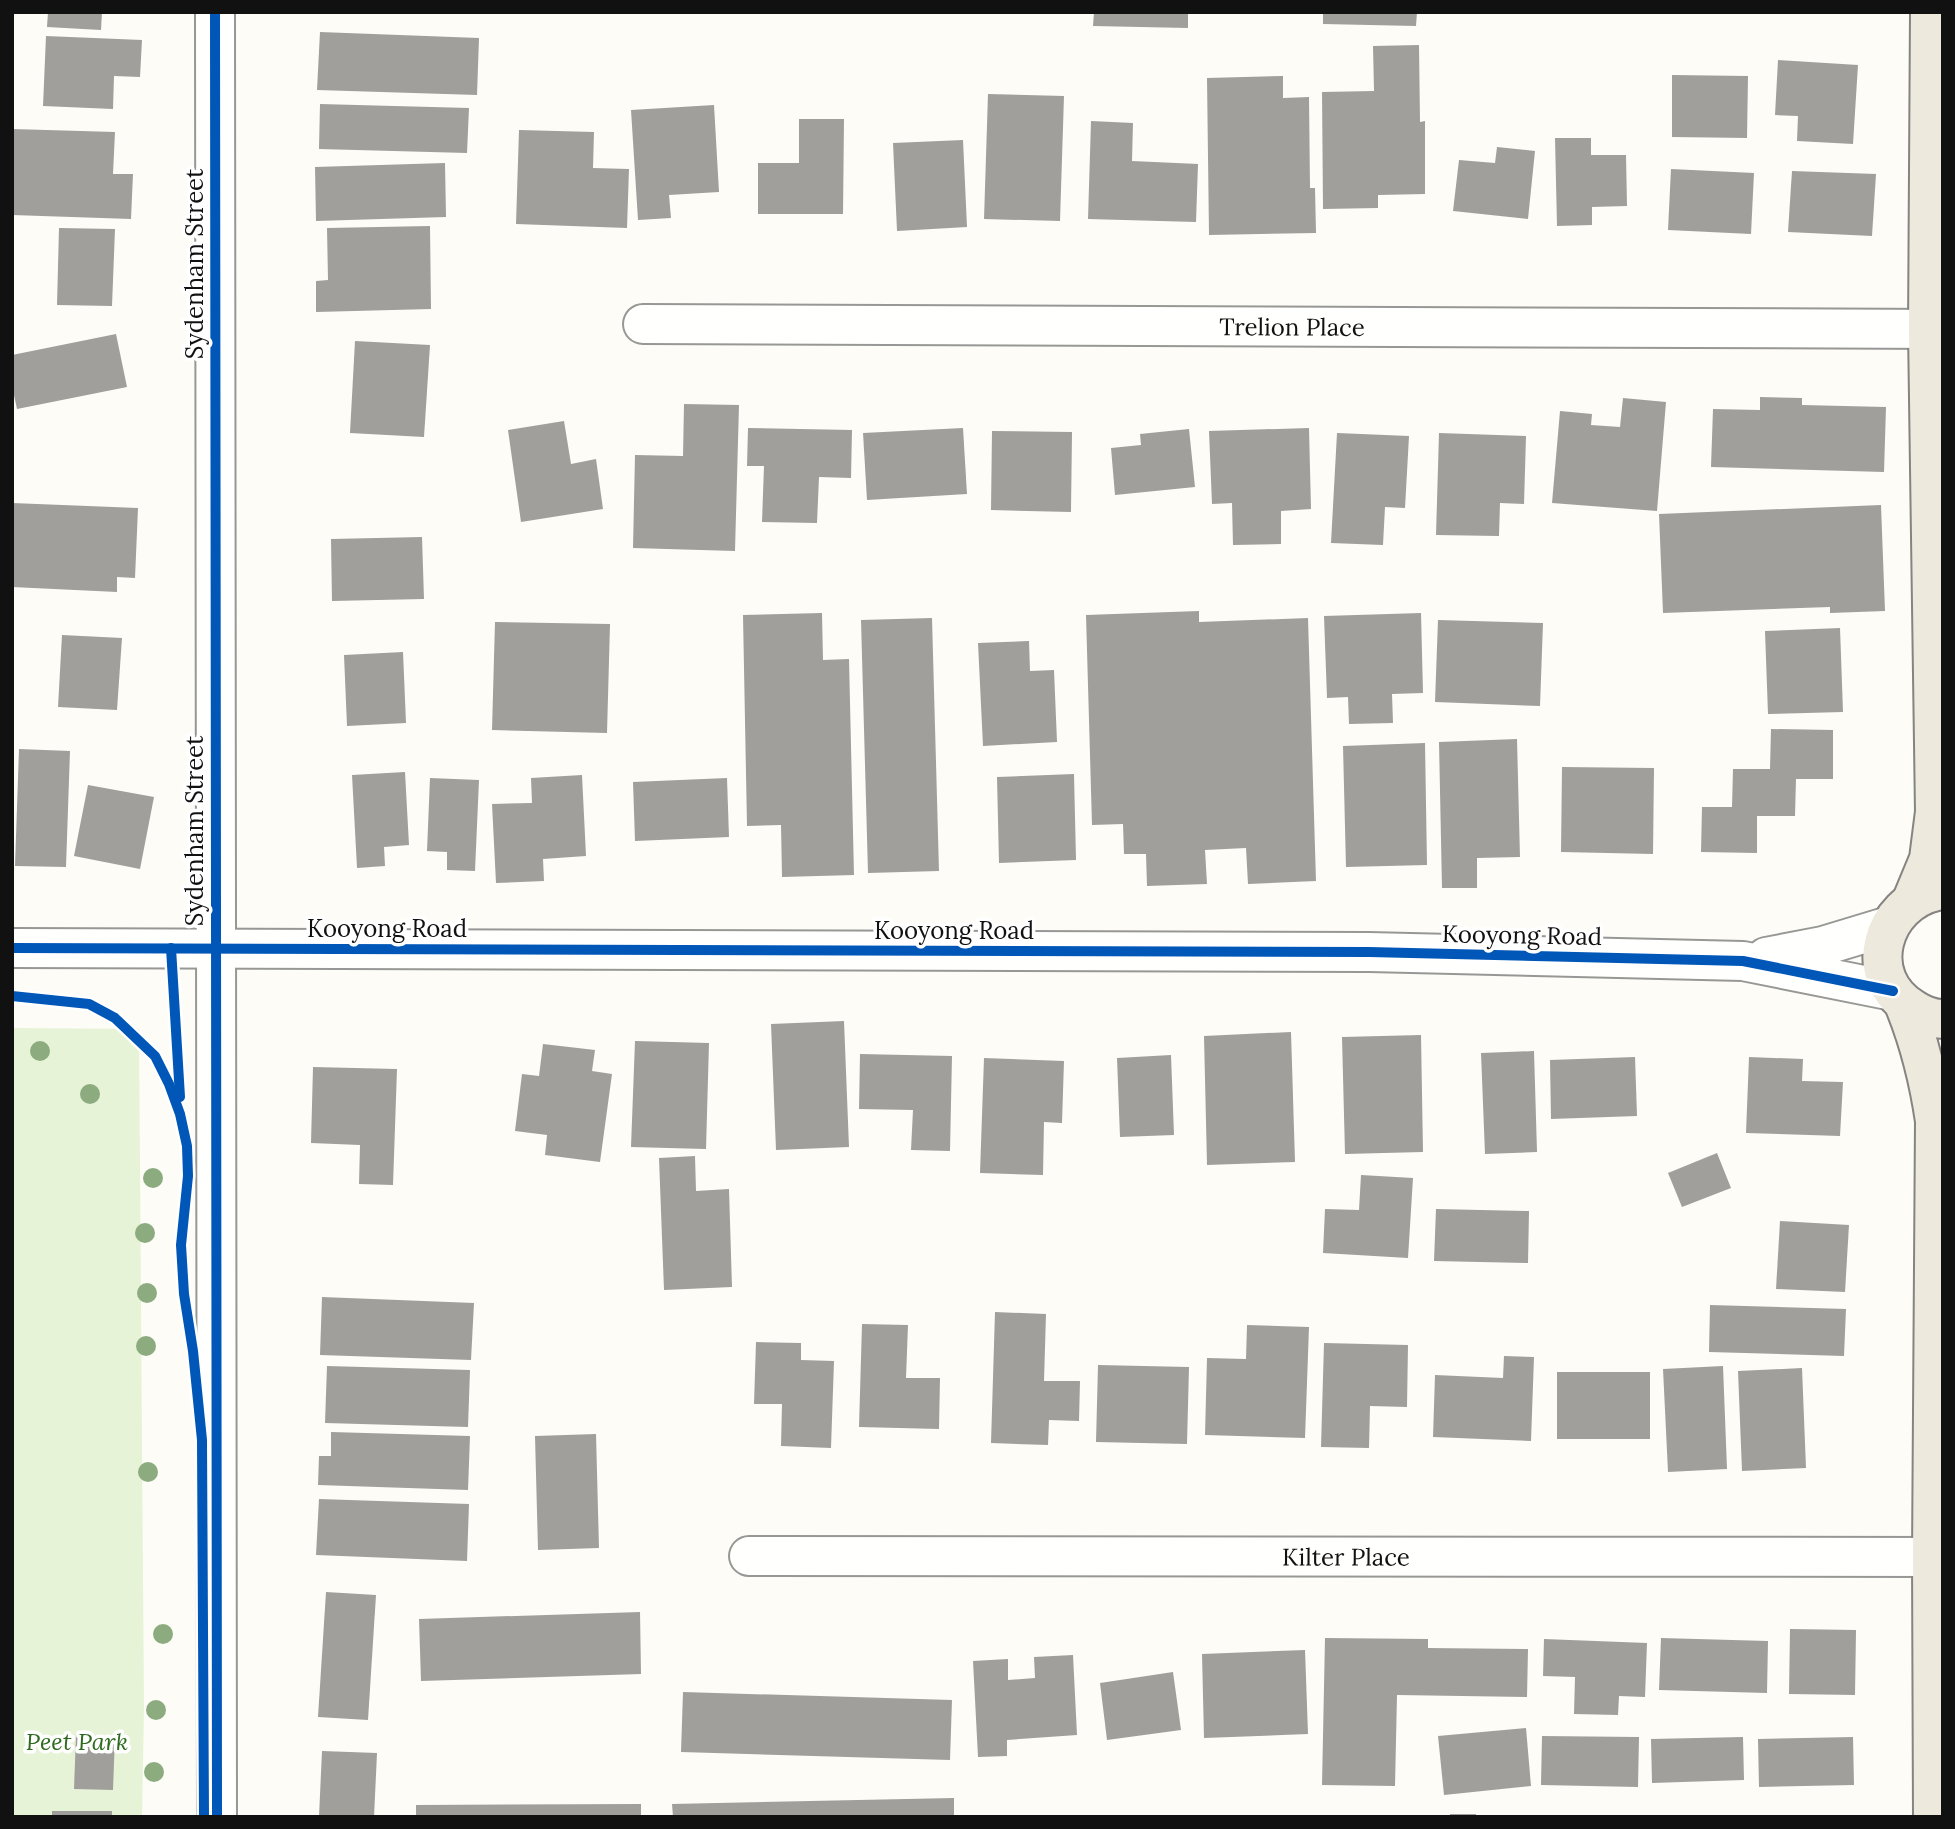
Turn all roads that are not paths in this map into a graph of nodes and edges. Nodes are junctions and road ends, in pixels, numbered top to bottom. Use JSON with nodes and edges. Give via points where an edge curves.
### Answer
{"nodes":[{"id":1,"x":215,"y":12,"type":"edge"},
{"id":2,"x":1930,"y":12,"type":"edge"},
{"id":3,"x":643,"y":324,"type":"dead end"},
{"id":4,"x":1935,"y":329,"type":"edge"},
{"id":5,"x":1915,"y":905,"type":"edge"},
{"id":6,"x":12,"y":948,"type":"edge"},
{"id":7,"x":215,"y":948,"type":"junction"},
{"id":8,"x":1744,"y":961,"type":"junction"},
{"id":9,"x":1898,"y":997,"type":"junction"},
{"id":10,"x":1943,"y":1019,"type":"edge"},
{"id":11,"x":749,"y":1556,"type":"dead end"},
{"id":12,"x":1937,"y":1557,"type":"edge"},
{"id":13,"x":218,"y":1817,"type":"edge"},
{"id":14,"x":1933,"y":1817,"type":"edge"}],
"edges":[{"from":1,"to":7,"type":"street","name":"Sydenham Street"},
{"from":2,"to":4,"type":"main road"},
{"from":3,"to":4,"type":"street","name":"Trelion Place"},
{"from":4,"to":5,"type":"main road","via":[[1935,812],[1929,859]]},
{"from":5,"to":8,"type":"street","name":"Kooyong Road","via":[[1823,946]]},
{"from":5,"to":9,"type":"main road","via":[[1883,943],[1885,975]]},
{"from":6,"to":7,"type":"street","name":"Kooyong Road"},
{"from":7,"to":8,"type":"street","name":"Kooyong Road","via":[[1369,952]]},
{"from":7,"to":13,"type":"street","name":"Sydenham Street"},
{"from":8,"to":9,"type":"street","name":"Kooyong Road"},
{"from":9,"to":10,"type":"main road","via":[[1922,1014]]},
{"from":9,"to":12,"type":"main road","via":[[1918,1038],[1935,1121]]},
{"from":11,"to":12,"type":"street","name":"Kilter Place"},
{"from":12,"to":14,"type":"main road"}]}
